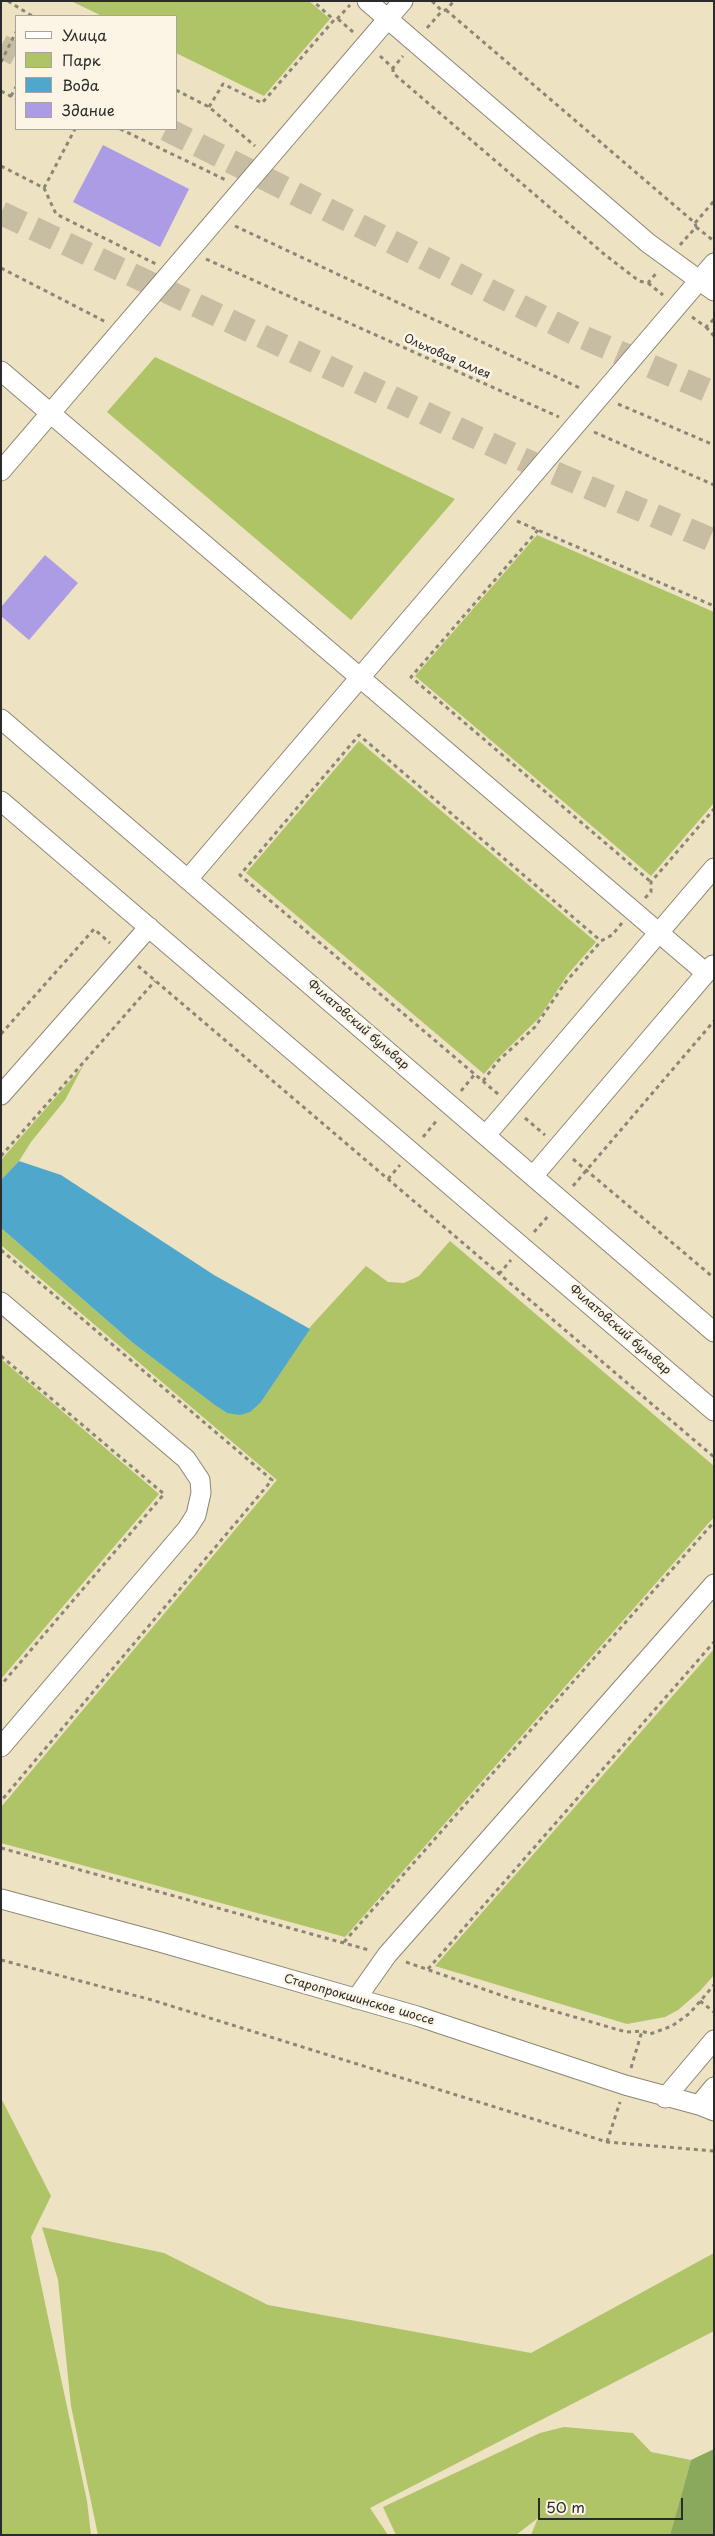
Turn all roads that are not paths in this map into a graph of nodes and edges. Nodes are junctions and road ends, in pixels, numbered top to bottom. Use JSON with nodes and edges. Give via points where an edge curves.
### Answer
{"nodes":[{"id":1,"x":367,"y":1,"type":"edge"},
{"id":2,"x":403,"y":1,"type":"edge"},
{"id":3,"x":388,"y":19,"type":"junction"},
{"id":4,"x":714,"y":263,"type":"edge"},
{"id":5,"x":706,"y":285,"type":"edge"},
{"id":6,"x":1,"y":371,"type":"edge"},
{"id":7,"x":50,"y":413,"type":"junction"},
{"id":8,"x":1,"y":471,"type":"edge"},
{"id":9,"x":360,"y":678,"type":"junction"},
{"id":10,"x":1,"y":719,"type":"edge"},
{"id":11,"x":1,"y":801,"type":"edge"},
{"id":12,"x":714,"y":868,"type":"edge"},
{"id":13,"x":188,"y":879,"type":"junction"},
{"id":14,"x":149,"y":928,"type":"junction"},
{"id":15,"x":659,"y":933,"type":"junction"},
{"id":16,"x":710,"y":968,"type":"edge"},
{"id":17,"x":1,"y":1095,"type":"edge"},
{"id":18,"x":486,"y":1135,"type":"junction"},
{"id":19,"x":534,"y":1175,"type":"junction"},
{"id":20,"x":1,"y":1302,"type":"edge"},
{"id":21,"x":714,"y":1332,"type":"edge"},
{"id":22,"x":714,"y":1410,"type":"edge"},
{"id":23,"x":714,"y":1584,"type":"edge"},
{"id":24,"x":1,"y":1747,"type":"edge"},
{"id":25,"x":1,"y":1899,"type":"edge"},
{"id":26,"x":356,"y":1999,"type":"junction"},
{"id":27,"x":714,"y":2040,"type":"edge"},
{"id":28,"x":714,"y":2087,"type":"edge"},
{"id":29,"x":665,"y":2098,"type":"junction"},
{"id":30,"x":706,"y":2108,"type":"edge"}],
"edges":[{"from":1,"to":3,"type":"street"},
{"from":2,"to":3,"type":"street"},
{"from":3,"to":5,"type":"street","via":[[648,243]]},
{"from":3,"to":7,"type":"street"},
{"from":4,"to":5,"type":"street"},
{"from":5,"to":9,"type":"street","via":[[576,424]]},
{"from":6,"to":7,"type":"street"},
{"from":7,"to":8,"type":"street"},
{"from":7,"to":9,"type":"street"},
{"from":9,"to":13,"type":"street"},
{"from":9,"to":15,"type":"street"},
{"from":10,"to":13,"type":"street","name":"Филатовский бульвар"},
{"from":11,"to":14,"type":"street","name":"Филатовский бульвар"},
{"from":12,"to":15,"type":"street"},
{"from":13,"to":18,"type":"street","name":"Филатовский бульвар"},
{"from":14,"to":17,"type":"street"},
{"from":14,"to":22,"type":"street","name":"Филатовский бульвар"},
{"from":15,"to":16,"type":"street"},
{"from":15,"to":18,"type":"street"},
{"from":16,"to":19,"type":"street"},
{"from":18,"to":19,"type":"street","name":"Филатовский бульвар"},
{"from":19,"to":21,"type":"street","name":"Филатовский бульвар"},
{"from":20,"to":24,"type":"street","via":[[186,1460],[200,1480],[202,1493],[196,1515],[187,1529]]},
{"from":23,"to":26,"type":"street","via":[[387,1955]]},
{"from":25,"to":26,"type":"street","name":"Старопрокшинское шоссе"},
{"from":26,"to":29,"type":"street","name":"Старопрокшинское шоссе"},
{"from":27,"to":29,"type":"street"},
{"from":28,"to":30,"type":"street"},
{"from":29,"to":30,"type":"street","name":"Старопрокшинское шоссе"}]}
